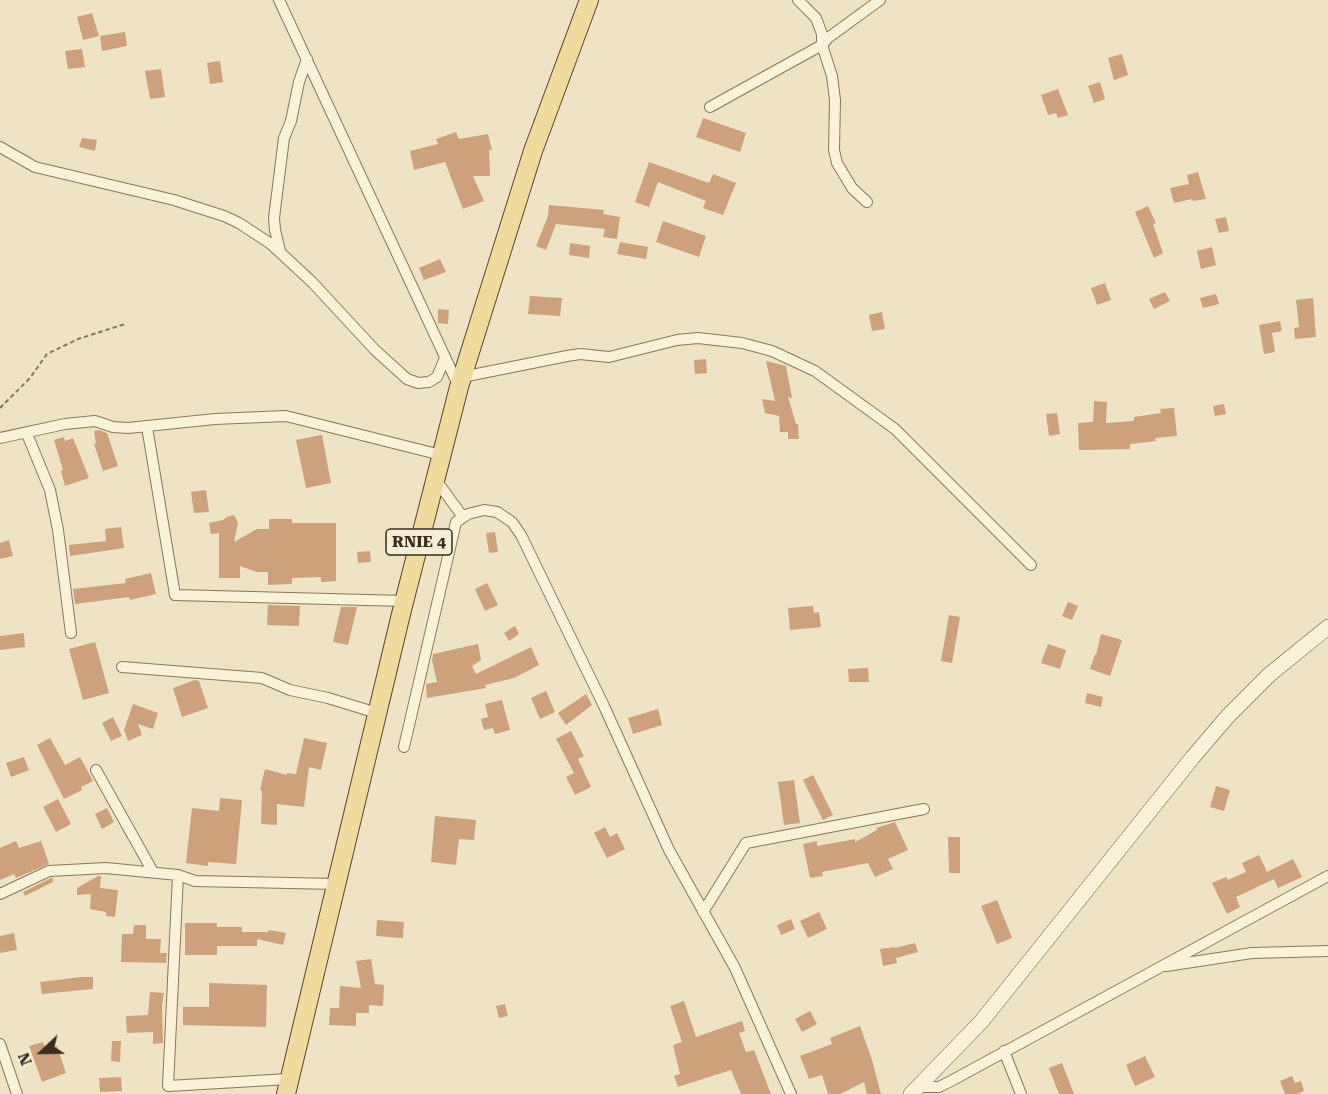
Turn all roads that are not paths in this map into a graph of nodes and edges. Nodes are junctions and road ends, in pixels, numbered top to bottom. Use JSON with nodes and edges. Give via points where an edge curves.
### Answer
{"nodes":[{"id":1,"x":279,"y":0,"type":"edge"},
{"id":2,"x":589,"y":0,"type":"edge"},
{"id":3,"x":798,"y":0,"type":"edge"},
{"id":4,"x":880,"y":0,"type":"edge"},
{"id":5,"x":822,"y":45,"type":"junction"},
{"id":6,"x":307,"y":59,"type":"junction"},
{"id":7,"x":710,"y":107,"type":"dead end"},
{"id":8,"x":0,"y":147,"type":"edge"},
{"id":9,"x":867,"y":202,"type":"dead end"},
{"id":10,"x":281,"y":255,"type":"junction"},
{"id":11,"x":445,"y":358,"type":"junction"},
{"id":12,"x":461,"y":382,"type":"junction"},
{"id":13,"x":147,"y":427,"type":"junction"},
{"id":14,"x":27,"y":434,"type":"junction"},
{"id":15,"x":0,"y":438,"type":"edge"},
{"id":16,"x":441,"y":455,"type":"junction"},
{"id":17,"x":436,"y":480,"type":"junction"},
{"id":18,"x":463,"y":518,"type":"junction"},
{"id":19,"x":1031,"y":565,"type":"dead end"},
{"id":20,"x":405,"y":601,"type":"junction"},
{"id":21,"x":1328,"y":627,"type":"edge"},
{"id":22,"x":71,"y":633,"type":"dead end"},
{"id":23,"x":122,"y":668,"type":"dead end"},
{"id":24,"x":377,"y":713,"type":"junction"},
{"id":25,"x":404,"y":747,"type":"dead end"},
{"id":26,"x":96,"y":770,"type":"dead end"},
{"id":27,"x":924,"y":809,"type":"dead end"},
{"id":28,"x":153,"y":872,"type":"junction"},
{"id":29,"x":178,"y":875,"type":"junction"},
{"id":30,"x":1328,"y":876,"type":"edge"},
{"id":31,"x":336,"y":884,"type":"junction"},
{"id":32,"x":0,"y":894,"type":"edge"},
{"id":33,"x":703,"y":912,"type":"junction"},
{"id":34,"x":1328,"y":951,"type":"edge"},
{"id":35,"x":1157,"y":968,"type":"junction"},
{"id":36,"x":0,"y":1045,"type":"edge"},
{"id":37,"x":1004,"y":1051,"type":"junction"},
{"id":38,"x":287,"y":1086,"type":"edge"},
{"id":39,"x":915,"y":1090,"type":"edge"},
{"id":40,"x":17,"y":1094,"type":"edge"},
{"id":41,"x":791,"y":1094,"type":"edge"},
{"id":42,"x":1021,"y":1094,"type":"edge"}],
"edges":[{"from":1,"to":6,"type":"street"},
{"from":2,"to":12,"type":"main road","number":"RNIE 4","via":[[532,151]]},
{"from":3,"to":5,"type":"street","via":[[816,18]]},
{"from":4,"to":5,"type":"street"},
{"from":5,"to":7,"type":"street"},
{"from":5,"to":9,"type":"street","via":[[832,76],[837,163],[852,188]]},
{"from":6,"to":10,"type":"street","via":[[284,138],[275,204],[275,230]]},
{"from":6,"to":11,"type":"street"},
{"from":8,"to":10,"type":"street","via":[[35,166],[224,216],[256,233]]},
{"from":10,"to":11,"type":"street","via":[[407,379],[429,382],[437,377]]},
{"from":11,"to":12,"type":"street"},
{"from":12,"to":16,"type":"main road","number":"RNIE 4"},
{"from":12,"to":19,"type":"street","via":[[567,356],[609,357],[677,340],[698,338],[772,351],[815,371],[895,429]]},
{"from":13,"to":14,"type":"street","via":[[113,428],[95,421]]},
{"from":13,"to":16,"type":"street","via":[[286,416]]},
{"from":13,"to":20,"type":"street","via":[[176,596]]},
{"from":14,"to":15,"type":"street"},
{"from":14,"to":22,"type":"street","via":[[50,490]]},
{"from":16,"to":17,"type":"main road","number":"RNIE 4"},
{"from":17,"to":18,"type":"street"},
{"from":17,"to":20,"type":"main road","number":"RNIE 4"},
{"from":18,"to":25,"type":"street","via":[[456,522],[453,531]]},
{"from":18,"to":33,"type":"street","via":[[484,510],[497,512],[512,522],[521,535],[669,850]]},
{"from":20,"to":24,"type":"main road","number":"RNIE 4"},
{"from":21,"to":39,"type":"main road","via":[[1276,669],[1228,716],[981,1022]]},
{"from":23,"to":24,"type":"street","via":[[262,678],[290,690]]},
{"from":24,"to":31,"type":"main road","number":"RNIE 4"},
{"from":26,"to":28,"type":"street"},
{"from":27,"to":33,"type":"street","via":[[746,843]]},
{"from":28,"to":29,"type":"street"},
{"from":28,"to":32,"type":"street","via":[[106,868],[49,871]]},
{"from":29,"to":31,"type":"street","via":[[195,881]]},
{"from":29,"to":38,"type":"street","via":[[168,1086]]},
{"from":30,"to":35,"type":"street"},
{"from":31,"to":38,"type":"main road","number":"RNIE 4"},
{"from":33,"to":41,"type":"street","via":[[735,968]]},
{"from":34,"to":35,"type":"street","via":[[1252,953]]},
{"from":35,"to":37,"type":"street"},
{"from":36,"to":40,"type":"street"},
{"from":37,"to":39,"type":"street","via":[[939,1087]]},
{"from":37,"to":42,"type":"street"}]}
